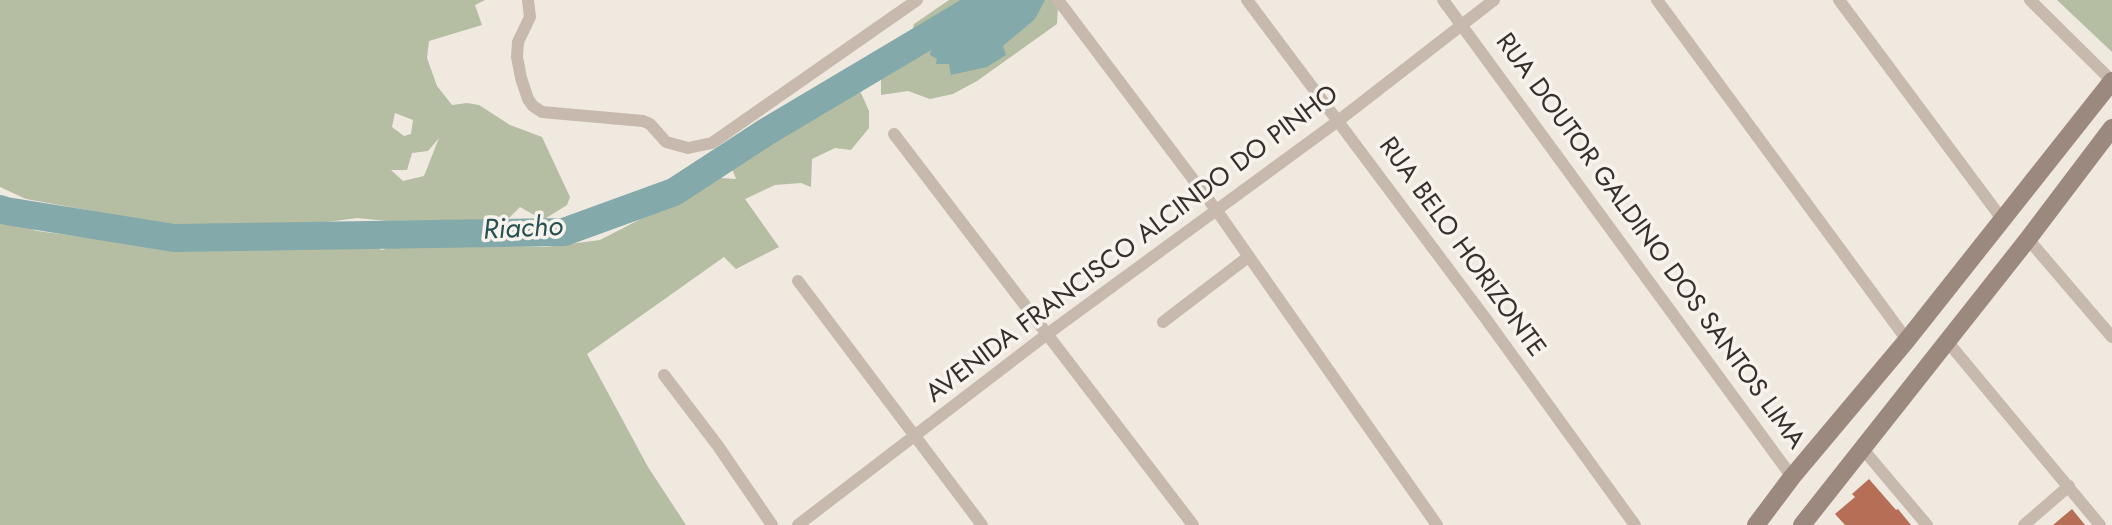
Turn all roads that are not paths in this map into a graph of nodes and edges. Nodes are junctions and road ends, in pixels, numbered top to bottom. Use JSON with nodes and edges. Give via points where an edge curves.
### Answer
{"nodes":[{"id":1,"x":528,"y":0,"type":"edge"},
{"id":2,"x":917,"y":0,"type":"edge"},
{"id":3,"x":1058,"y":0,"type":"edge"},
{"id":4,"x":1247,"y":0,"type":"edge"},
{"id":5,"x":1443,"y":0,"type":"edge"},
{"id":6,"x":1494,"y":0,"type":"edge"},
{"id":7,"x":1657,"y":0,"type":"edge"},
{"id":8,"x":1839,"y":0,"type":"edge"},
{"id":9,"x":2030,"y":0,"type":"edge"},
{"id":10,"x":1461,"y":24,"type":"junction"},
{"id":11,"x":2112,"y":81,"type":"edge"},
{"id":12,"x":1338,"y":121,"type":"junction"},
{"id":13,"x":2111,"y":132,"type":"edge"},
{"id":14,"x":894,"y":134,"type":"dead end"},
{"id":15,"x":1217,"y":211,"type":"junction"},
{"id":16,"x":2002,"y":219,"type":"junction"},
{"id":17,"x":2028,"y":239,"type":"junction"},
{"id":18,"x":1248,"y":257,"type":"junction"},
{"id":19,"x":1958,"y":274,"type":"junction"},
{"id":20,"x":798,"y":281,"type":"dead end"},
{"id":21,"x":1984,"y":293,"type":"junction"},
{"id":22,"x":1163,"y":322,"type":"dead end"},
{"id":23,"x":1046,"y":335,"type":"junction"},
{"id":24,"x":2112,"y":337,"type":"edge"},
{"id":25,"x":1907,"y":340,"type":"junction"},
{"id":26,"x":1947,"y":341,"type":"junction"},
{"id":27,"x":664,"y":375,"type":"dead end"},
{"id":28,"x":915,"y":437,"type":"junction"},
{"id":29,"x":1862,"y":448,"type":"junction"},
{"id":30,"x":1792,"y":477,"type":"junction"},
{"id":31,"x":2069,"y":486,"type":"junction"},
{"id":32,"x":772,"y":525,"type":"edge"},
{"id":33,"x":798,"y":525,"type":"edge"},
{"id":34,"x":982,"y":525,"type":"edge"},
{"id":35,"x":1193,"y":525,"type":"edge"},
{"id":36,"x":1437,"y":525,"type":"edge"},
{"id":37,"x":1635,"y":525,"type":"edge"},
{"id":38,"x":1756,"y":525,"type":"edge"},
{"id":39,"x":1802,"y":525,"type":"edge"},
{"id":40,"x":1927,"y":525,"type":"edge"},
{"id":41,"x":2024,"y":525,"type":"edge"},
{"id":42,"x":2100,"y":525,"type":"edge"}],
"edges":[{"from":1,"to":2,"type":"street","via":[[530,17],[518,42],[517,57],[528,99],[537,110],[643,121],[666,142],[688,148],[712,143]]},
{"from":3,"to":15,"type":"street"},
{"from":4,"to":12,"type":"street","name":"RUA BELO HORIZONTE"},
{"from":5,"to":10,"type":"street","name":"RUA DOUTOR GALDINO DOS SANTOS LIMA"},
{"from":6,"to":10,"type":"street","name":"AVENIDA FRANCISCO ALCINDO DO PINHO"},
{"from":7,"to":25,"type":"street"},
{"from":8,"to":16,"type":"street"},
{"from":9,"to":11,"type":"street"},
{"from":10,"to":12,"type":"street","name":"AVENIDA FRANCISCO ALCINDO DO PINHO"},
{"from":10,"to":30,"type":"street","name":"RUA DOUTOR GALDINO DOS SANTOS LIMA"},
{"from":11,"to":16,"type":"street"},
{"from":12,"to":15,"type":"street","name":"AVENIDA FRANCISCO ALCINDO DO PINHO"},
{"from":12,"to":37,"type":"street","name":"RUA BELO HORIZONTE"},
{"from":13,"to":17,"type":"street"},
{"from":14,"to":23,"type":"street"},
{"from":15,"to":18,"type":"street"},
{"from":15,"to":23,"type":"street","name":"AVENIDA FRANCISCO ALCINDO DO PINHO"},
{"from":16,"to":19,"type":"street"},
{"from":17,"to":21,"type":"street"},
{"from":17,"to":24,"type":"street"},
{"from":18,"to":22,"type":"street"},
{"from":18,"to":36,"type":"street"},
{"from":19,"to":21,"type":"street"},
{"from":19,"to":25,"type":"street"},
{"from":20,"to":28,"type":"street"},
{"from":21,"to":26,"type":"street"},
{"from":23,"to":28,"type":"street","name":"AVENIDA FRANCISCO ALCINDO DO PINHO"},
{"from":23,"to":35,"type":"street"},
{"from":25,"to":30,"type":"street"},
{"from":26,"to":29,"type":"street"},
{"from":26,"to":31,"type":"street"},
{"from":27,"to":32,"type":"street"},
{"from":28,"to":33,"type":"street","name":"AVENIDA FRANCISCO ALCINDO DO PINHO"},
{"from":28,"to":34,"type":"street"},
{"from":29,"to":39,"type":"street"},
{"from":29,"to":40,"type":"street"},
{"from":30,"to":38,"type":"street"},
{"from":31,"to":41,"type":"street"},
{"from":31,"to":42,"type":"street"}]}
